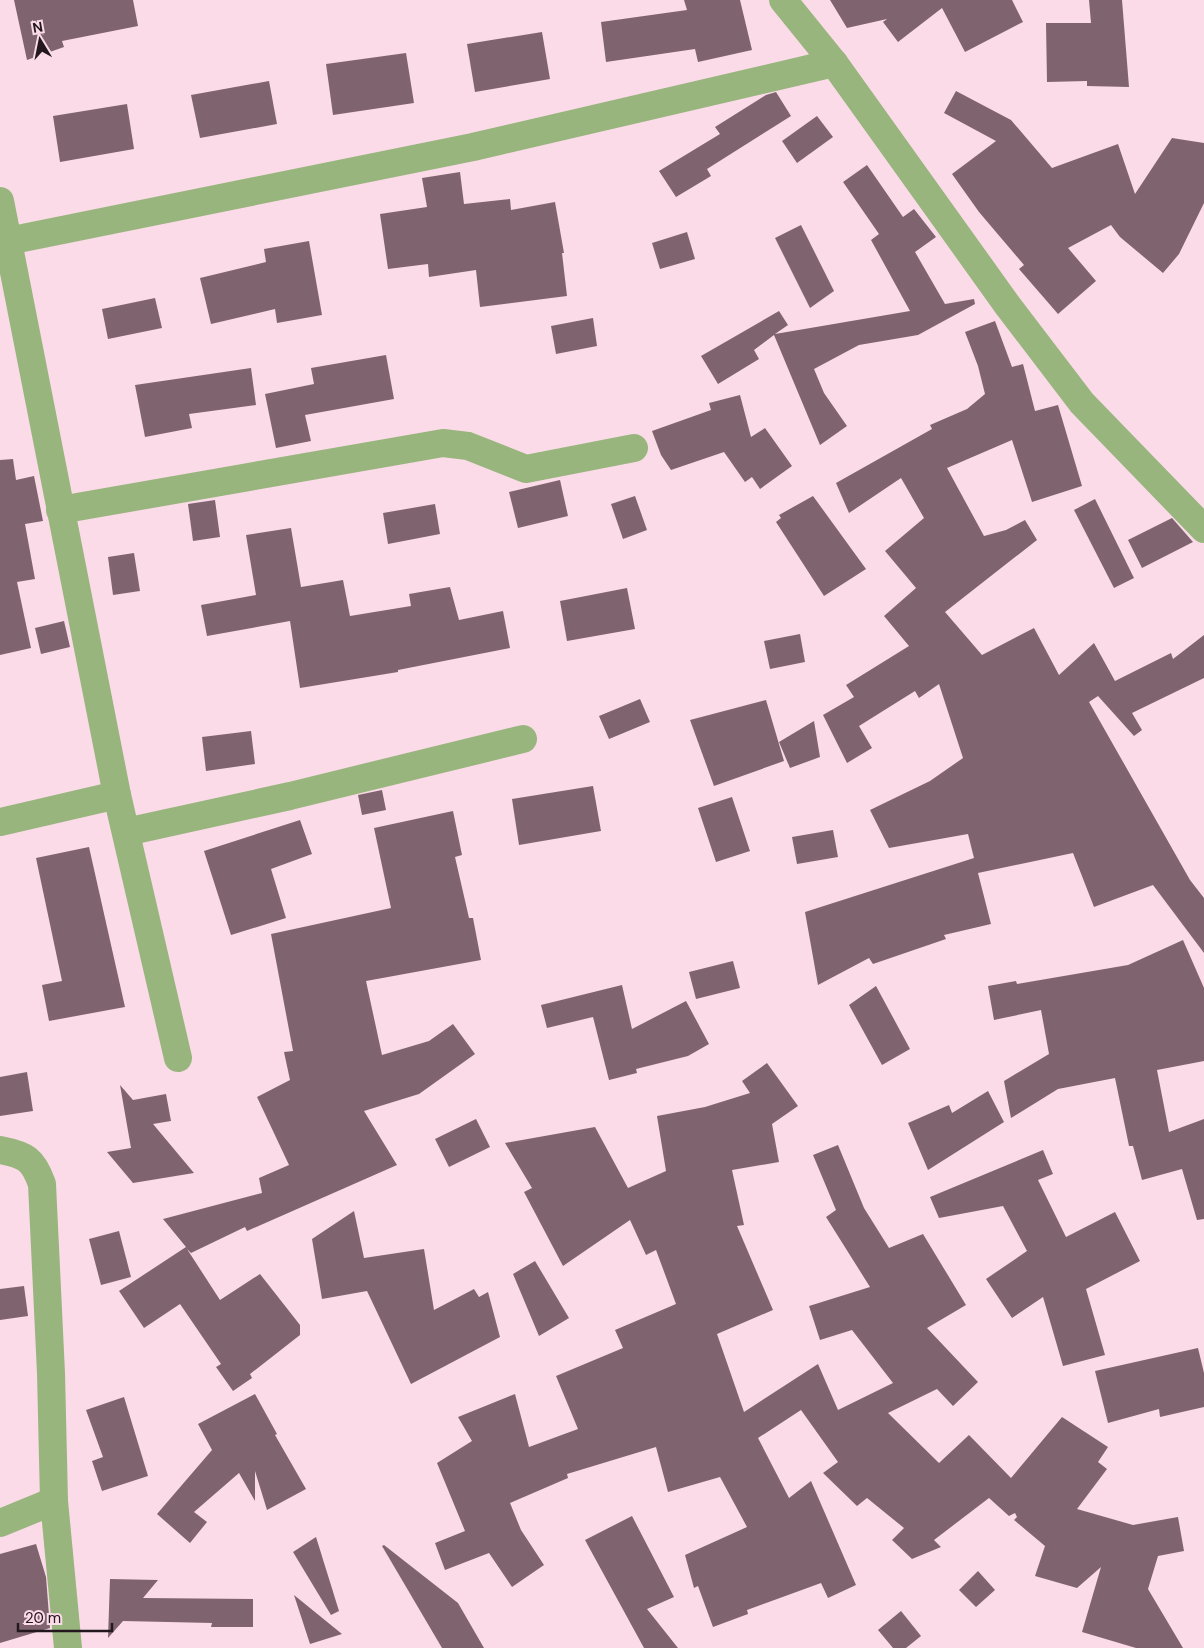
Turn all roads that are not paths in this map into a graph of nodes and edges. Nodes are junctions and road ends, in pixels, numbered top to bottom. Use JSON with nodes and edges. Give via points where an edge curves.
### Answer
{"nodes":[{"id":1,"x":784,"y":0,"type":"edge"},
{"id":2,"x":834,"y":63,"type":"junction"},
{"id":3,"x":0,"y":201,"type":"edge"},
{"id":4,"x":8,"y":241,"type":"junction"},
{"id":5,"x":634,"y":448,"type":"dead end"},
{"id":6,"x":60,"y":510,"type":"junction"},
{"id":7,"x":1204,"y":529,"type":"edge"},
{"id":8,"x":523,"y":739,"type":"dead end"},
{"id":9,"x":117,"y":795,"type":"junction"},
{"id":10,"x":0,"y":822,"type":"edge"},
{"id":11,"x":126,"y":832,"type":"junction"},
{"id":12,"x":178,"y":1058,"type":"dead end"},
{"id":13,"x":0,"y":1150,"type":"edge"},
{"id":14,"x":54,"y":1501,"type":"junction"},
{"id":15,"x":0,"y":1523,"type":"edge"},
{"id":16,"x":68,"y":1648,"type":"edge"}],
"edges":[{"from":1,"to":2,"type":"street"},
{"from":2,"to":4,"type":"street","via":[[473,148]]},
{"from":2,"to":7,"type":"street","via":[[1008,306],[1082,403]]},
{"from":3,"to":4,"type":"street"},
{"from":4,"to":6,"type":"street"},
{"from":5,"to":6,"type":"street","via":[[534,469],[468,446],[443,443]]},
{"from":6,"to":9,"type":"street"},
{"from":8,"to":11,"type":"street"},
{"from":9,"to":10,"type":"street"},
{"from":9,"to":11,"type":"street"},
{"from":11,"to":12,"type":"street"},
{"from":13,"to":14,"type":"street","via":[[20,1154],[35,1165],[42,1184]]},
{"from":14,"to":15,"type":"street"},
{"from":14,"to":16,"type":"street"}]}
